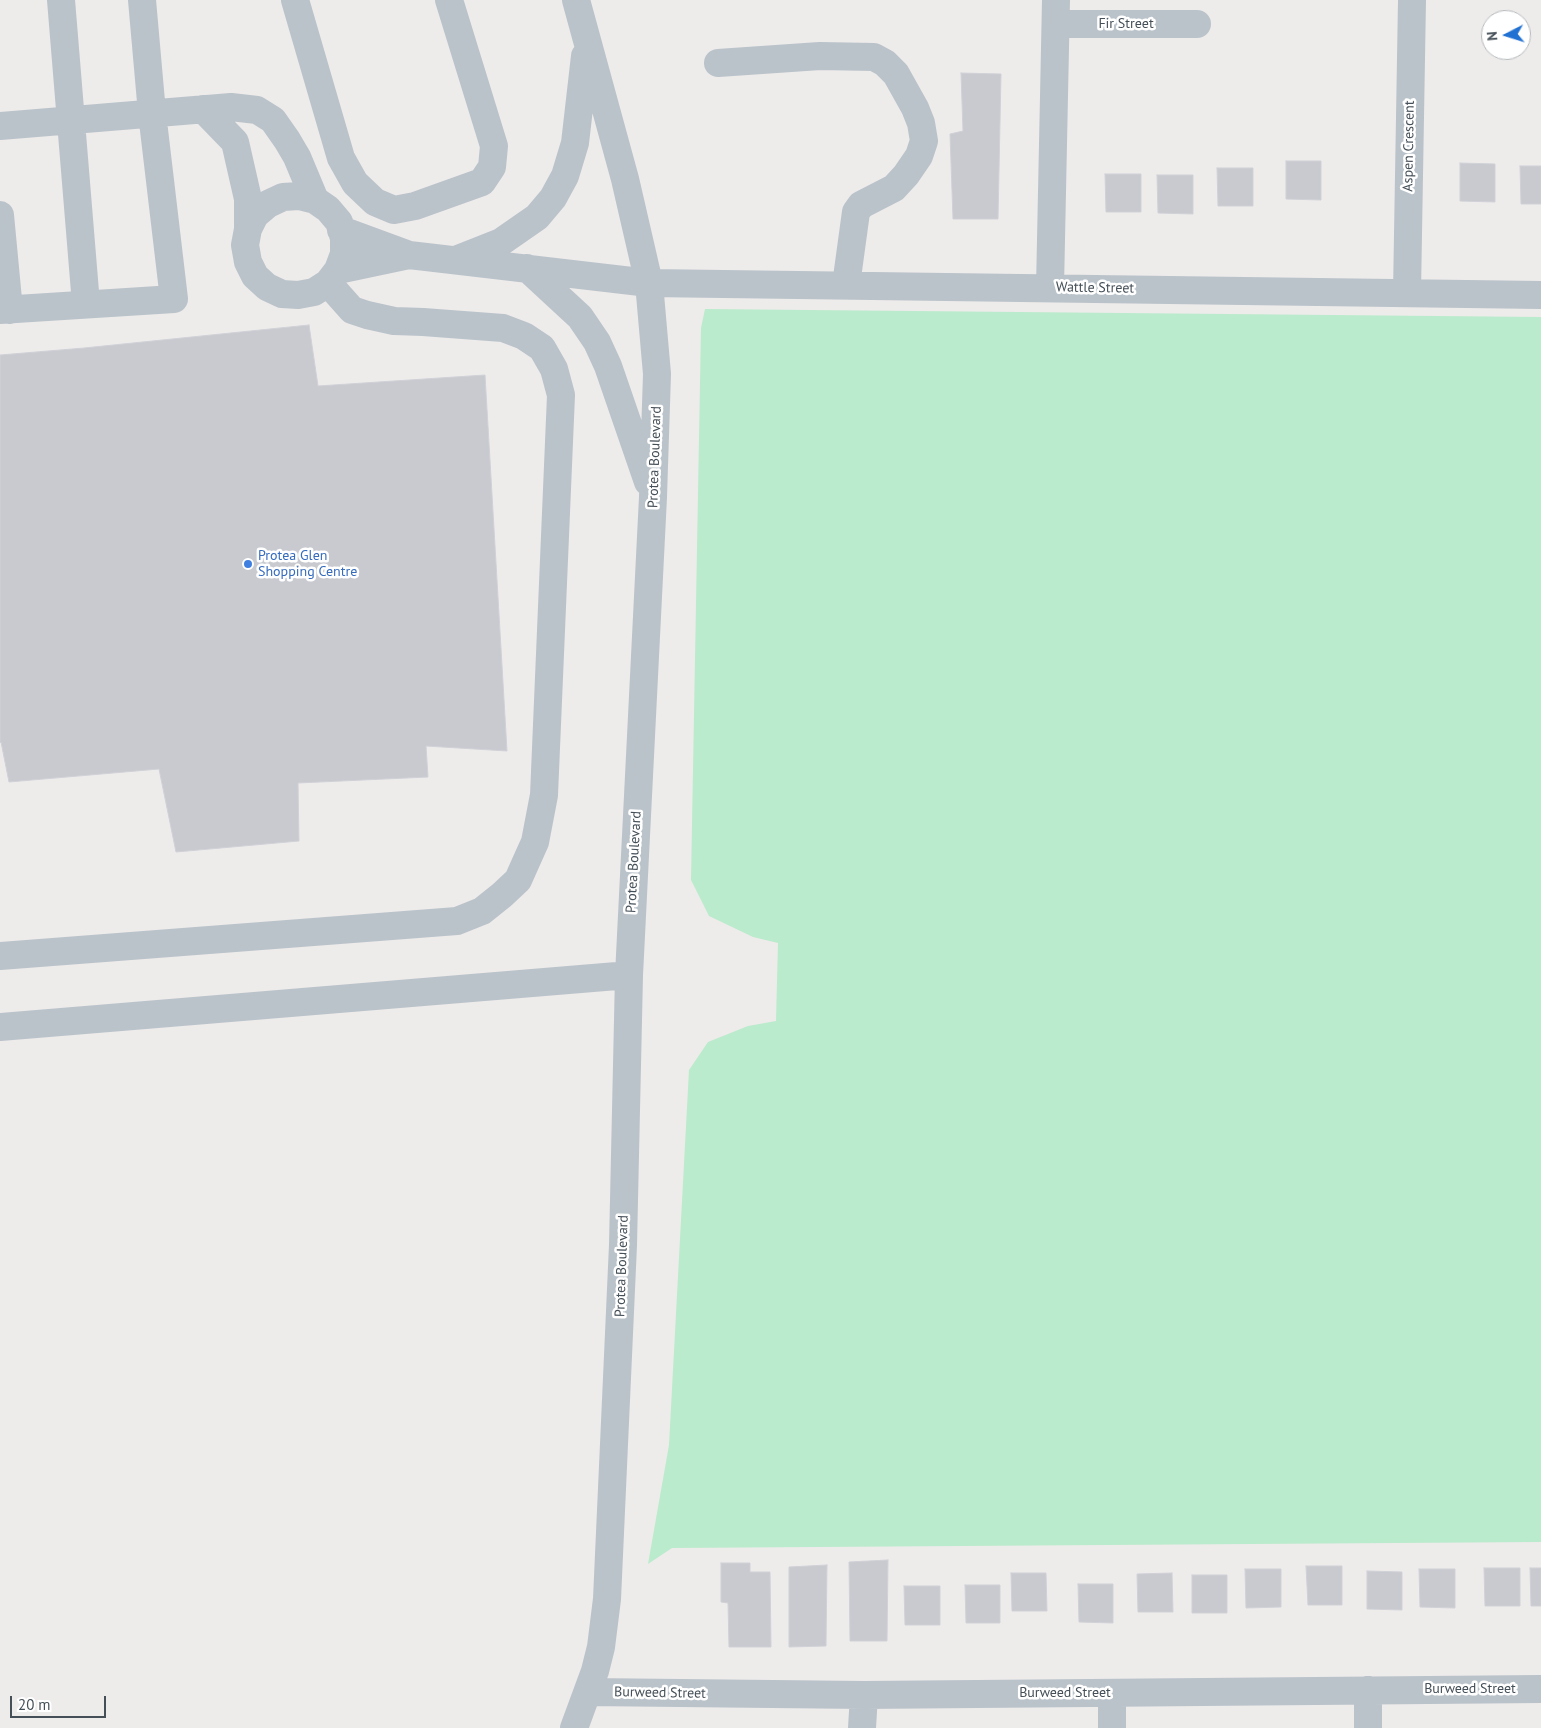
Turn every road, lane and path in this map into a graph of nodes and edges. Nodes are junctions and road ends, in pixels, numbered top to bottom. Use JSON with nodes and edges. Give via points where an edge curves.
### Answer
{"nodes":[{"id":1,"x":61,"y":0,"type":"edge"},
{"id":2,"x":142,"y":0,"type":"edge"},
{"id":3,"x":295,"y":0,"type":"edge"},
{"id":4,"x":449,"y":0,"type":"edge"},
{"id":5,"x":576,"y":0,"type":"edge"},
{"id":6,"x":1412,"y":0,"type":"edge"},
{"id":7,"x":1056,"y":12,"type":"edge"},
{"id":8,"x":1197,"y":24,"type":"dead end"},
{"id":9,"x":587,"y":41,"type":"junction"},
{"id":10,"x":718,"y":63,"type":"dead end"},
{"id":11,"x":203,"y":109,"type":"junction"},
{"id":12,"x":152,"y":113,"type":"junction"},
{"id":13,"x":71,"y":120,"type":"junction"},
{"id":14,"x":0,"y":126,"type":"edge"},
{"id":15,"x":315,"y":200,"type":"junction"},
{"id":16,"x":0,"y":215,"type":"edge"},
{"id":17,"x":248,"y":229,"type":"junction"},
{"id":18,"x":341,"y":230,"type":"junction"},
{"id":19,"x":409,"y":255,"type":"junction"},
{"id":20,"x":455,"y":261,"type":"junction"},
{"id":21,"x":526,"y":268,"type":"junction"},
{"id":22,"x":333,"y":276,"type":"junction"},
{"id":23,"x":650,"y":283,"type":"junction"},
{"id":24,"x":846,"y":285,"type":"junction"},
{"id":25,"x":1050,"y":288,"type":"junction"},
{"id":26,"x":1407,"y":293,"type":"junction"},
{"id":27,"x":1541,"y":295,"type":"edge"},
{"id":28,"x":86,"y":304,"type":"junction"},
{"id":29,"x":5,"y":310,"type":"edge"},
{"id":30,"x":653,"y":497,"type":"junction"},
{"id":31,"x":0,"y":956,"type":"edge"},
{"id":32,"x":629,"y":975,"type":"junction"},
{"id":33,"x":0,"y":1028,"type":"edge"},
{"id":34,"x":1541,"y":1689,"type":"edge"},
{"id":35,"x":1368,"y":1690,"type":"junction"},
{"id":36,"x":588,"y":1692,"type":"junction"},
{"id":37,"x":1112,"y":1693,"type":"junction"},
{"id":38,"x":864,"y":1695,"type":"junction"},
{"id":39,"x":574,"y":1728,"type":"edge"},
{"id":40,"x":862,"y":1728,"type":"edge"},
{"id":41,"x":1112,"y":1728,"type":"edge"},
{"id":42,"x":1368,"y":1728,"type":"edge"}],
"edges":[{"from":1,"to":13,"type":"street"},
{"from":2,"to":12,"type":"street"},
{"from":3,"to":4,"type":"street","via":[[340,158],[355,183],[376,202],[394,210],[415,206],[482,182],[492,167],[494,146]]},
{"from":5,"to":9,"type":"street","name":"Protea Boulevard"},
{"from":6,"to":26,"type":"street","name":"Aspen Crescent"},
{"from":7,"to":8,"type":"street","name":"Fir Street"},
{"from":7,"to":25,"type":"street"},
{"from":9,"to":20,"type":"street","via":[[575,143],[565,176],[553,198],[537,216],[501,242]]},
{"from":9,"to":23,"type":"street","name":"Protea Boulevard"},
{"from":10,"to":24,"type":"street","via":[[820,56],[874,57],[896,74],[918,116],[924,141],[919,156],[894,188],[861,205],[856,212]]},
{"from":11,"to":12,"type":"street"},
{"from":11,"to":15,"type":"street","via":[[231,106],[257,110],[274,120],[297,157]]},
{"from":11,"to":17,"type":"street","via":[[235,142],[248,199]]},
{"from":12,"to":13,"type":"street"},
{"from":12,"to":28,"type":"street","via":[[174,299]]},
{"from":13,"to":14,"type":"street"},
{"from":13,"to":28,"type":"street"},
{"from":15,"to":17,"type":"street","via":[[283,197],[255,215]]},
{"from":15,"to":18,"type":"street","via":[[328,209],[339,222]]},
{"from":16,"to":29,"type":"street"},
{"from":17,"to":22,"type":"street","via":[[245,246],[248,262],[267,288],[282,294],[298,295],[314,292]]},
{"from":18,"to":19,"type":"street"},
{"from":18,"to":22,"type":"street","via":[[344,254]]},
{"from":19,"to":20,"type":"street","name":"Wattle Street"},
{"from":19,"to":22,"type":"street"},
{"from":20,"to":21,"type":"street","name":"Wattle Street"},
{"from":21,"to":23,"type":"street","name":"Wattle Street"},
{"from":21,"to":30,"type":"street","via":[[580,317],[597,342]]},
{"from":22,"to":31,"type":"street","via":[[352,310],[394,321],[503,328],[542,348],[554,369],[561,395],[544,795],[535,842],[518,880],[482,911],[457,921]]},
{"from":23,"to":24,"type":"street","name":"Wattle Street"},
{"from":23,"to":30,"type":"street","name":"Protea Boulevard","via":[[658,374]]},
{"from":24,"to":25,"type":"street","name":"Wattle Street"},
{"from":25,"to":26,"type":"street","name":"Wattle Street"},
{"from":26,"to":27,"type":"street","name":"Wattle Street"},
{"from":28,"to":29,"type":"street"},
{"from":30,"to":32,"type":"street","name":"Protea Boulevard"},
{"from":32,"to":33,"type":"street"},
{"from":32,"to":36,"type":"street","name":"Protea Boulevard","via":[[623,1244],[607,1599],[601,1647]]},
{"from":34,"to":35,"type":"street","name":"Burweed Street"},
{"from":35,"to":37,"type":"street","name":"Burweed Street"},
{"from":35,"to":42,"type":"street"},
{"from":36,"to":38,"type":"street","name":"Burweed Street"},
{"from":36,"to":39,"type":"street","name":"Protea Boulevard"},
{"from":37,"to":38,"type":"street","name":"Burweed Street"},
{"from":37,"to":41,"type":"street"},
{"from":38,"to":40,"type":"street"}]}
